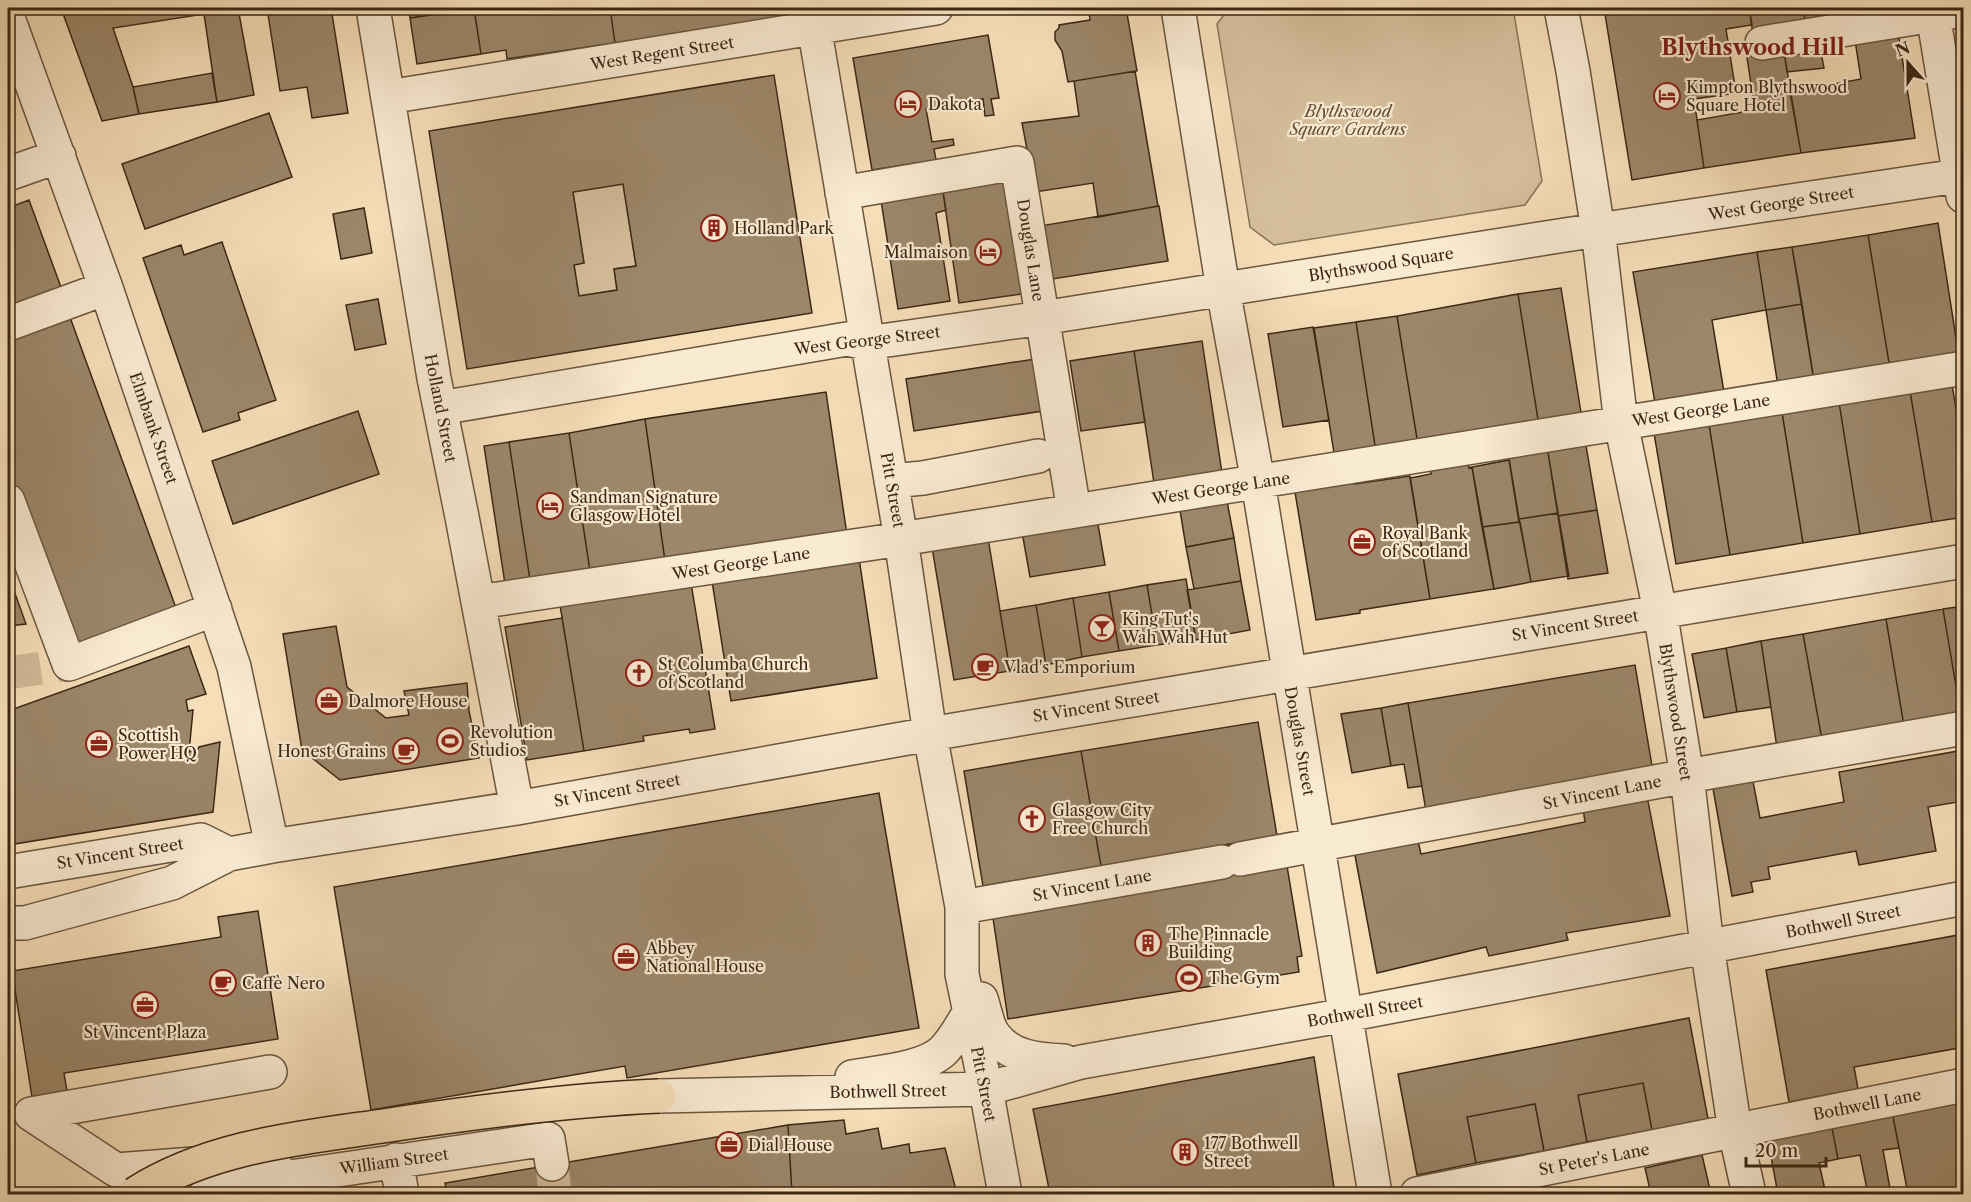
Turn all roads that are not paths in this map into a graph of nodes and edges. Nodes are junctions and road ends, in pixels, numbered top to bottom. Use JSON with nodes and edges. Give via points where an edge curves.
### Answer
{"nodes":[{"id":1,"x":373,"y":8,"type":"edge"},
{"id":2,"x":936,"y":8,"type":"edge"},
{"id":3,"x":1178,"y":8,"type":"edge"},
{"id":4,"x":1561,"y":8,"type":"edge"},
{"id":5,"x":1943,"y":11,"type":"edge"},
{"id":6,"x":813,"y":18,"type":"edge"},
{"id":7,"x":8,"y":22,"type":"edge"},
{"id":8,"x":1762,"y":44,"type":"dead end"},
{"id":9,"x":388,"y":98,"type":"junction"},
{"id":10,"x":59,"y":156,"type":"junction"},
{"id":11,"x":8,"y":174,"type":"edge"},
{"id":12,"x":1962,"y":183,"type":"edge"},
{"id":13,"x":842,"y":193,"type":"junction"},
{"id":14,"x":1598,"y":230,"type":"junction"},
{"id":15,"x":106,"y":288,"type":"junction"},
{"id":16,"x":1223,"y":289,"type":"junction"},
{"id":17,"x":1042,"y":318,"type":"junction"},
{"id":18,"x":8,"y":324,"type":"edge"},
{"id":19,"x":867,"y":343,"type":"junction"},
{"id":20,"x":1964,"y":368,"type":"edge"},
{"id":21,"x":441,"y":408,"type":"junction"},
{"id":22,"x":1621,"y":423,"type":"junction"},
{"id":23,"x":1038,"y":456,"type":"dead end"},
{"id":24,"x":891,"y":481,"type":"junction"},
{"id":25,"x":1258,"y":482,"type":"junction"},
{"id":26,"x":8,"y":501,"type":"edge"},
{"id":27,"x":1074,"y":512,"type":"junction"},
{"id":28,"x":901,"y":539,"type":"junction"},
{"id":29,"x":1964,"y":561,"type":"edge"},
{"id":30,"x":478,"y":602,"type":"junction"},
{"id":31,"x":215,"y":609,"type":"junction"},
{"id":32,"x":1660,"y":611,"type":"junction"},
{"id":33,"x":1289,"y":674,"type":"junction"},
{"id":34,"x":1964,"y":728,"type":"edge"},
{"id":35,"x":930,"y":734,"type":"junction"},
{"id":36,"x":1687,"y":776,"type":"junction"},
{"id":37,"x":517,"y":808,"type":"junction"},
{"id":38,"x":272,"y":846,"type":"junction"},
{"id":39,"x":1318,"y":846,"type":"junction"},
{"id":40,"x":229,"y":854,"type":"junction"},
{"id":41,"x":8,"y":872,"type":"edge"},
{"id":42,"x":1964,"y":898,"type":"edge"},
{"id":43,"x":962,"y":907,"type":"junction"},
{"id":44,"x":13,"y":927,"type":"edge"},
{"id":45,"x":1707,"y":946,"type":"junction"},
{"id":46,"x":962,"y":974,"type":"junction"},
{"id":47,"x":970,"y":1011,"type":"junction"},
{"id":48,"x":1346,"y":1014,"type":"junction"},
{"id":49,"x":1081,"y":1062,"type":"junction"},
{"id":50,"x":270,"y":1072,"type":"dead end"},
{"id":51,"x":1964,"y":1085,"type":"edge"},
{"id":52,"x":986,"y":1089,"type":"junction"},
{"id":53,"x":765,"y":1094,"type":"junction"},
{"id":54,"x":659,"y":1096,"type":"joint"},
{"id":55,"x":1735,"y":1131,"type":"junction"},
{"id":56,"x":550,"y":1152,"type":"dead end"},
{"id":57,"x":396,"y":1160,"type":"junction"},
{"id":58,"x":276,"y":1179,"type":"junction"},
{"id":59,"x":135,"y":1194,"type":"edge"},
{"id":60,"x":206,"y":1194,"type":"edge"},
{"id":61,"x":402,"y":1194,"type":"edge"},
{"id":62,"x":1005,"y":1194,"type":"edge"},
{"id":63,"x":1374,"y":1194,"type":"edge"},
{"id":64,"x":1417,"y":1194,"type":"edge"},
{"id":65,"x":1749,"y":1194,"type":"edge"}],
"edges":[{"from":1,"to":9,"type":"street","name":"Holland Street"},
{"from":2,"to":6,"type":"street","name":"West Regent Street"},
{"from":3,"to":16,"type":"street"},
{"from":4,"to":14,"type":"street"},
{"from":5,"to":8,"type":"street"},
{"from":5,"to":12,"type":"street"},
{"from":6,"to":9,"type":"street","name":"West Regent Street"},
{"from":6,"to":13,"type":"street","name":"Pitt Street"},
{"from":7,"to":10,"type":"street","name":"Elmbank Street"},
{"from":9,"to":21,"type":"street","name":"Holland Street"},
{"from":10,"to":11,"type":"street"},
{"from":10,"to":15,"type":"street","name":"Elmbank Street"},
{"from":12,"to":14,"type":"street","name":"West George Street"},
{"from":13,"to":17,"type":"street","name":"Douglas Lane","via":[[1017,163]]},
{"from":13,"to":19,"type":"street","name":"Pitt Street"},
{"from":14,"to":16,"type":"street","name":"Blythswood Square"},
{"from":14,"to":22,"type":"street","name":"Blythswood Street"},
{"from":15,"to":18,"type":"street"},
{"from":15,"to":31,"type":"street","name":"Elmbank Street"},
{"from":16,"to":17,"type":"street","name":"West George Street"},
{"from":16,"to":25,"type":"street","name":"Douglas Street"},
{"from":17,"to":19,"type":"street","name":"West George Street"},
{"from":17,"to":27,"type":"street","name":"Douglas Lane"},
{"from":19,"to":21,"type":"street","name":"West George Street","via":[[847,339]]},
{"from":19,"to":24,"type":"street","name":"Pitt Street"},
{"from":20,"to":22,"type":"street","name":"West George Lane"},
{"from":21,"to":30,"type":"street","name":"Holland Street"},
{"from":22,"to":25,"type":"street","name":"West George Lane"},
{"from":22,"to":32,"type":"street","name":"Blythswood Street"},
{"from":23,"to":24,"type":"street"},
{"from":24,"to":28,"type":"street","name":"Pitt Street"},
{"from":25,"to":27,"type":"street","name":"West George Lane"},
{"from":25,"to":33,"type":"street","name":"Douglas Street"},
{"from":26,"to":31,"type":"street","via":[[69,664]]},
{"from":27,"to":28,"type":"street","name":"West George Lane"},
{"from":28,"to":30,"type":"street","name":"West George Lane"},
{"from":28,"to":35,"type":"street","name":"Pitt Street"},
{"from":29,"to":32,"type":"street","name":"St Vincent Street"},
{"from":30,"to":37,"type":"street","name":"Holland Street"},
{"from":31,"to":38,"type":"street","name":"Elmbank Street","via":[[234,667]]},
{"from":32,"to":33,"type":"street","name":"St Vincent Street"},
{"from":32,"to":36,"type":"street","name":"Blythswood Street"},
{"from":33,"to":35,"type":"street","name":"St Vincent Street"},
{"from":33,"to":39,"type":"street","name":"Douglas Street"},
{"from":34,"to":36,"type":"street","name":"St Vincent Lane"},
{"from":35,"to":37,"type":"street","name":"St Vincent Street"},
{"from":35,"to":43,"type":"street","name":"Pitt Street"},
{"from":36,"to":39,"type":"street","name":"St Vincent Lane"},
{"from":36,"to":45,"type":"street","name":"Blythswood Street"},
{"from":37,"to":38,"type":"street","name":"St Vincent Street"},
{"from":38,"to":40,"type":"street","name":"St Vincent Street"},
{"from":39,"to":43,"type":"street","name":"St Vincent Lane"},
{"from":39,"to":48,"type":"street","name":"Douglas Street"},
{"from":40,"to":41,"type":"street","name":"St Vincent Street","via":[[201,840]]},
{"from":40,"to":44,"type":"street","name":"St Vincent Street","via":[[172,883]]},
{"from":42,"to":45,"type":"street","name":"Bothwell Street"},
{"from":43,"to":46,"type":"street","name":"Pitt Street"},
{"from":45,"to":48,"type":"street","name":"Bothwell Street"},
{"from":45,"to":55,"type":"street","name":"Blythswood Street"},
{"from":46,"to":47,"type":"street","name":"Pitt Street"},
{"from":46,"to":49,"type":"street","name":"Pitt Street","via":[[978,991],[994,1035],[1012,1051],[1028,1058]]},
{"from":47,"to":52,"type":"street","name":"Pitt Street"},
{"from":47,"to":53,"type":"street","name":"Bothwell Street","via":[[943,1051],[930,1059]]},
{"from":48,"to":49,"type":"street","name":"Bothwell Street"},
{"from":48,"to":63,"type":"street","name":"Douglas Street"},
{"from":49,"to":52,"type":"street","name":"Bothwell Street"},
{"from":50,"to":58,"type":"street","via":[[31,1114],[116,1170],[220,1162],[273,1150]]},
{"from":51,"to":55,"type":"street","name":"Bothwell Lane"},
{"from":52,"to":53,"type":"street","name":"Bothwell Street"},
{"from":52,"to":62,"type":"street","name":"Pitt Street"},
{"from":53,"to":54,"type":"street","name":"Bothwell Street"},
{"from":54,"to":59,"type":"highway","bridge":true,"via":[[500,1108],[260,1145],[190,1167]]},
{"from":55,"to":64,"type":"street","name":"St Peter's Lane"},
{"from":55,"to":65,"type":"street","name":"Blythswood Street"},
{"from":56,"to":57,"type":"street","name":"William Street"},
{"from":57,"to":58,"type":"street","name":"William Street"},
{"from":57,"to":61,"type":"street"},
{"from":58,"to":60,"type":"street","name":"William Street"}]}
